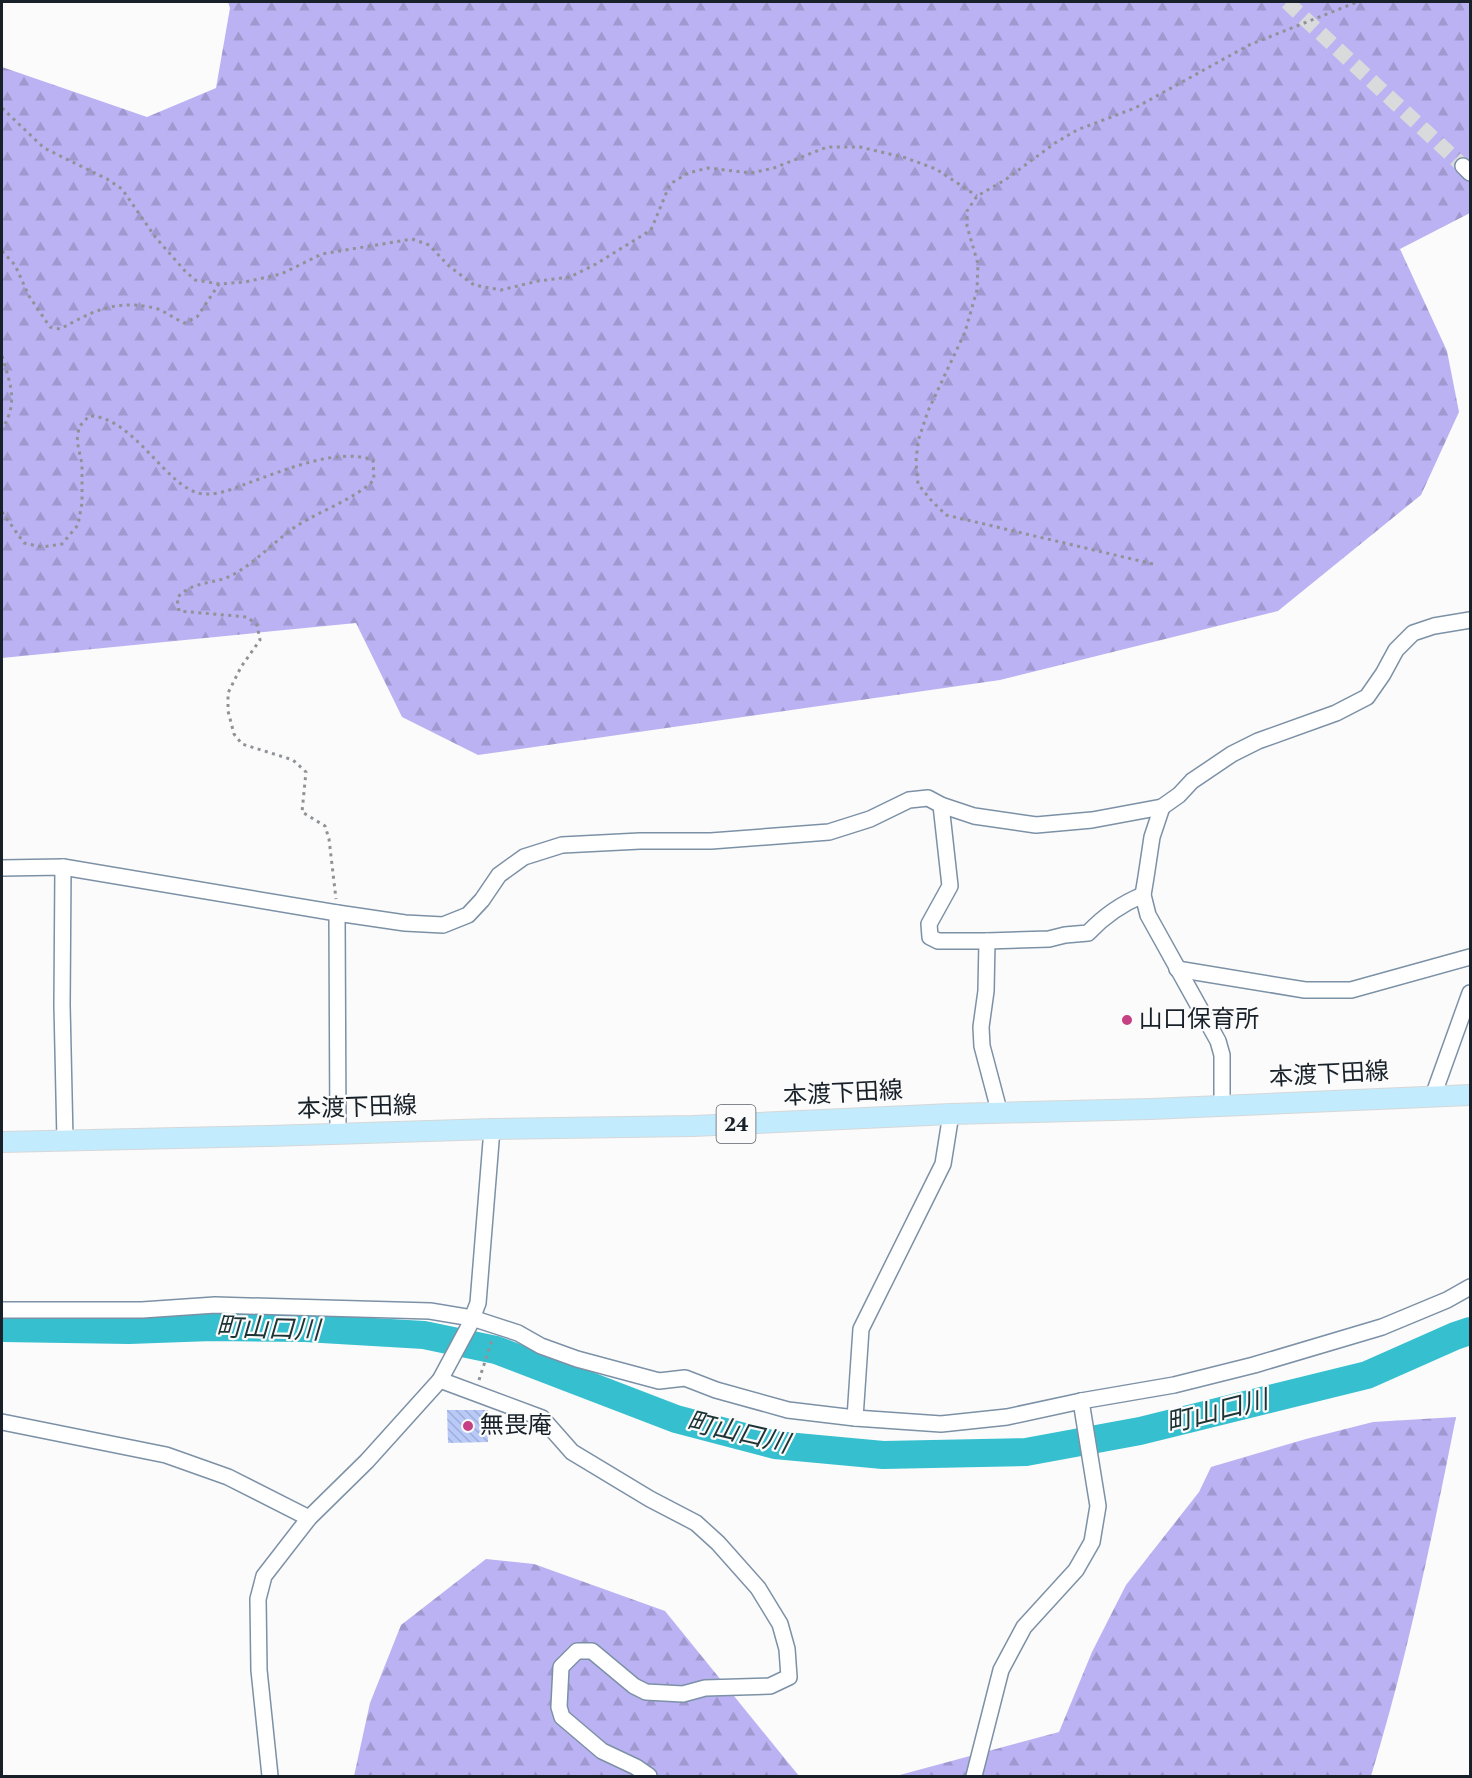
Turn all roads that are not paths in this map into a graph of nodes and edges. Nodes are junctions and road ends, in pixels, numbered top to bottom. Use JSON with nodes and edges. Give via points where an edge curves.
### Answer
{"nodes":[{"id":1,"x":1470,"y":620,"type":"edge"},
{"id":2,"x":941,"y":805,"type":"junction"},
{"id":3,"x":1162,"y":807,"type":"junction"},
{"id":4,"x":63,"y":867,"type":"junction"},
{"id":5,"x":2,"y":868,"type":"edge"},
{"id":6,"x":1143,"y":895,"type":"junction"},
{"id":7,"x":337,"y":913,"type":"junction"},
{"id":8,"x":987,"y":941,"type":"junction"},
{"id":9,"x":1470,"y":957,"type":"edge"},
{"id":10,"x":1177,"y":969,"type":"junction"},
{"id":11,"x":1470,"y":993,"type":"edge"},
{"id":12,"x":1470,"y":1095,"type":"edge"},
{"id":13,"x":1433,"y":1096,"type":"junction"},
{"id":14,"x":1222,"y":1106,"type":"junction"},
{"id":15,"x":951,"y":1114,"type":"junction"},
{"id":16,"x":1000,"y":1114,"type":"junction"},
{"id":17,"x":492,"y":1129,"type":"junction"},
{"id":18,"x":338,"y":1134,"type":"junction"},
{"id":19,"x":64,"y":1140,"type":"junction"},
{"id":20,"x":2,"y":1142,"type":"edge"},
{"id":21,"x":1470,"y":1287,"type":"edge"},
{"id":22,"x":2,"y":1310,"type":"edge"},
{"id":23,"x":471,"y":1322,"type":"junction"},
{"id":24,"x":440,"y":1380,"type":"junction"},
{"id":25,"x":1081,"y":1405,"type":"junction"},
{"id":26,"x":855,"y":1418,"type":"junction"},
{"id":27,"x":2,"y":1422,"type":"edge"},
{"id":28,"x":309,"y":1518,"type":"junction"},
{"id":29,"x":270,"y":1776,"type":"edge"},
{"id":30,"x":649,"y":1776,"type":"edge"},
{"id":31,"x":974,"y":1776,"type":"edge"}],
"edges":[{"from":1,"to":3,"type":"street","via":[[1413,633],[1396,650],[1367,697],[1232,754]]},
{"from":2,"to":3,"type":"street","via":[[974,816],[1036,825]]},
{"from":2,"to":7,"type":"street","via":[[928,798],[909,800],[870,819],[829,832],[711,841],[562,845],[524,857],[499,875],[468,915],[443,925]]},
{"from":2,"to":8,"type":"street","via":[[950,886],[929,924],[930,937],[938,941]]},
{"from":3,"to":6,"type":"street","via":[[1152,837]]},
{"from":4,"to":5,"type":"street"},
{"from":4,"to":7,"type":"street"},
{"from":4,"to":19,"type":"street"},
{"from":6,"to":8,"type":"street","via":[[1123,903],[1088,933]]},
{"from":6,"to":10,"type":"street","via":[[1148,915]]},
{"from":7,"to":18,"type":"street"},
{"from":8,"to":16,"type":"street","via":[[982,1046]]},
{"from":9,"to":10,"type":"street","via":[[1351,990],[1305,990]]},
{"from":10,"to":14,"type":"street","via":[[1218,1041],[1222,1055]]},
{"from":11,"to":13,"type":"street"},
{"from":12,"to":13,"type":"main road","name":"本渡下田線","number":"24"},
{"from":13,"to":14,"type":"main road","name":"本渡下田線","number":"24"},
{"from":14,"to":16,"type":"main road","name":"本渡下田線","number":"24"},
{"from":15,"to":16,"type":"main road","name":"本渡下田線","number":"24"},
{"from":15,"to":17,"type":"main road","name":"本渡下田線","number":"24","via":[[693,1126]]},
{"from":15,"to":26,"type":"street","via":[[943,1164],[861,1329]]},
{"from":17,"to":18,"type":"main road","name":"本渡下田線","number":"24"},
{"from":17,"to":23,"type":"street","via":[[478,1303]]},
{"from":18,"to":19,"type":"main road","name":"本渡下田線","number":"24"},
{"from":19,"to":20,"type":"main road","name":"本渡下田線","number":"24"},
{"from":21,"to":25,"type":"street","via":[[1382,1327],[1254,1365]]},
{"from":22,"to":23,"type":"street","via":[[238,1306],[430,1311]]},
{"from":23,"to":24,"type":"street"},
{"from":23,"to":26,"type":"street","via":[[518,1333],[541,1346],[659,1381],[685,1378],[788,1410]]},
{"from":24,"to":28,"type":"street"},
{"from":24,"to":30,"type":"street","via":[[542,1418],[572,1452],[696,1523],[758,1587],[780,1624],[789,1677],[770,1686],[705,1688],[683,1694],[646,1692],[592,1651],[577,1651],[561,1667],[562,1717],[602,1751]]},
{"from":25,"to":26,"type":"street","via":[[941,1424]]},
{"from":25,"to":31,"type":"street","via":[[1098,1506],[1092,1542],[1076,1570],[1024,1627],[1001,1670]]},
{"from":27,"to":28,"type":"street","via":[[166,1455],[228,1477]]},
{"from":28,"to":29,"type":"street","via":[[264,1576],[258,1599],[259,1670]]}]}
